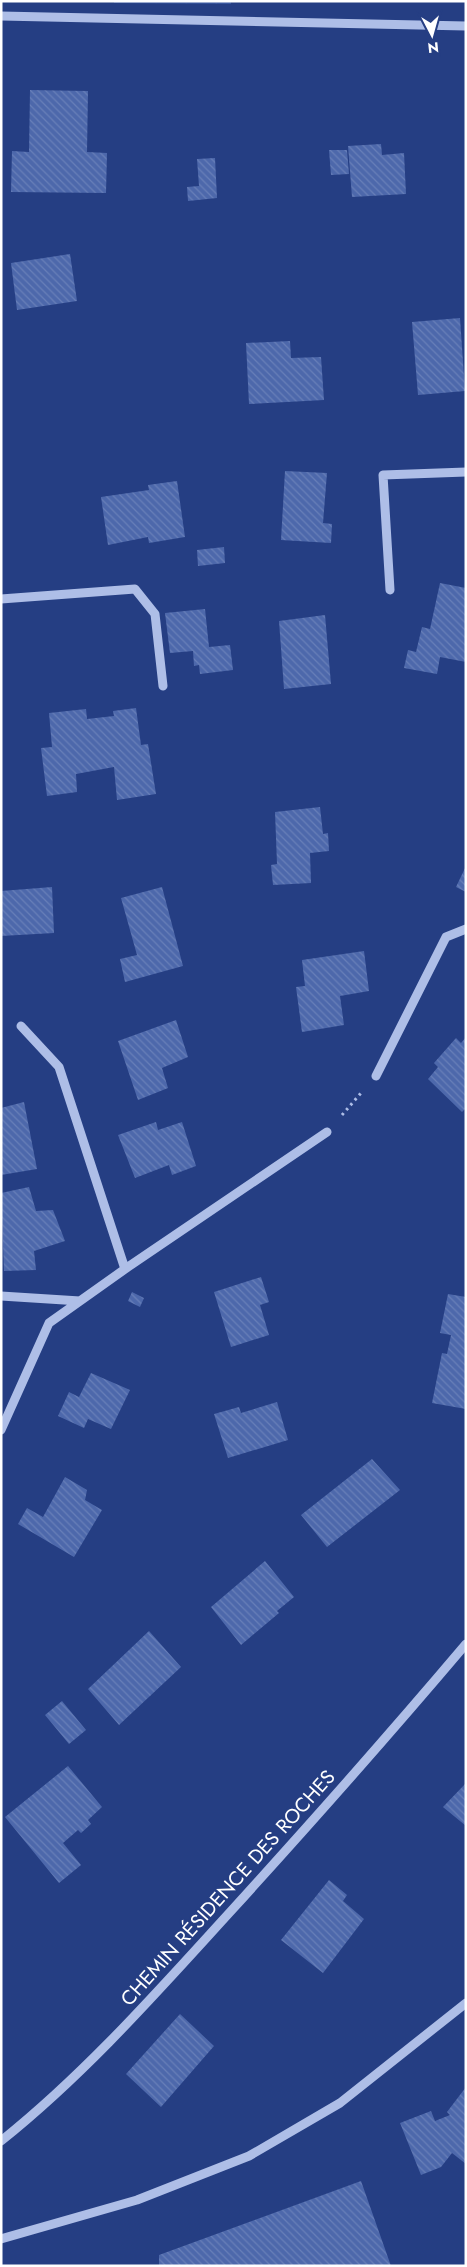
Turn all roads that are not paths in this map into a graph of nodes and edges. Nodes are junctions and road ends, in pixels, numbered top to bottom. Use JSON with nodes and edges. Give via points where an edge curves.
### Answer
{"nodes":[{"id":1,"x":1,"y":16,"type":"edge"},
{"id":2,"x":466,"y":26,"type":"edge"},
{"id":3,"x":466,"y":472,"type":"edge"},
{"id":4,"x":390,"y":590,"type":"dead end"},
{"id":5,"x":1,"y":599,"type":"edge"},
{"id":6,"x":163,"y":686,"type":"dead end"},
{"id":7,"x":466,"y":929,"type":"edge"},
{"id":8,"x":21,"y":1026,"type":"dead end"},
{"id":9,"x":376,"y":1076,"type":"road end"},
{"id":10,"x":327,"y":1132,"type":"road end"},
{"id":11,"x":125,"y":1269,"type":"junction"},
{"id":12,"x":1,"y":1296,"type":"edge"},
{"id":13,"x":80,"y":1301,"type":"junction"},
{"id":14,"x":1,"y":1430,"type":"edge"},
{"id":15,"x":466,"y":1644,"type":"edge"},
{"id":16,"x":466,"y":2003,"type":"edge"},
{"id":17,"x":1,"y":2141,"type":"edge"},
{"id":18,"x":1,"y":2239,"type":"edge"}],
"edges":[{"from":1,"to":2,"type":"street"},
{"from":3,"to":4,"type":"street","via":[[383,475]]},
{"from":5,"to":6,"type":"street","via":[[135,589],[155,614]]},
{"from":7,"to":9,"type":"street","via":[[446,937]]},
{"from":8,"to":11,"type":"street","via":[[59,1067]]},
{"from":10,"to":11,"type":"street"},
{"from":11,"to":13,"type":"street"},
{"from":12,"to":13,"type":"street"},
{"from":13,"to":14,"type":"street","via":[[49,1323]]},
{"from":15,"to":17,"type":"street","name":"CHEMIN RÉSIDENCE DES ROCHES","via":[[379,1747],[146,2005],[72,2080]]},
{"from":16,"to":18,"type":"street","via":[[340,2103],[249,2156],[137,2200]]}]}
